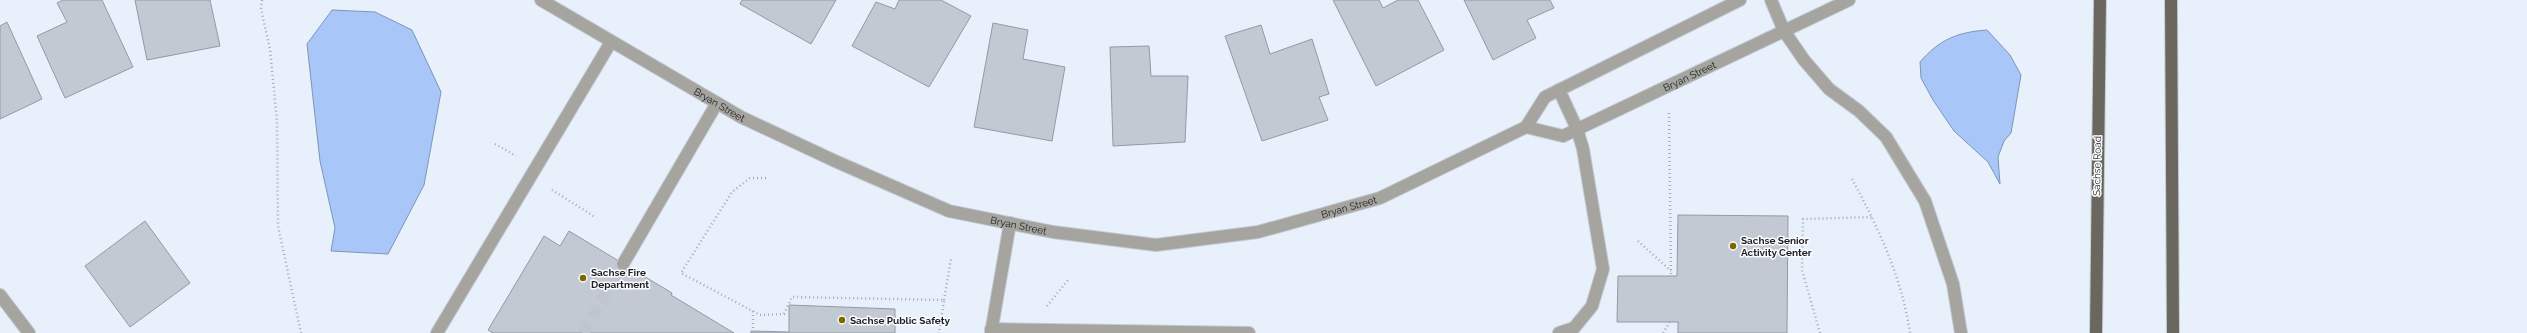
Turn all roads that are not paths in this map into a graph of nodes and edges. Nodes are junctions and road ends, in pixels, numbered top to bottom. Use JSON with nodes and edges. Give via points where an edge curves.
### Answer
{"nodes":[{"id":1,"x":541,"y":0,"type":"edge"},
{"id":2,"x":1740,"y":0,"type":"edge"},
{"id":3,"x":1771,"y":0,"type":"edge"},
{"id":4,"x":1850,"y":0,"type":"edge"},
{"id":5,"x":2100,"y":0,"type":"edge"},
{"id":6,"x":2171,"y":0,"type":"edge"},
{"id":7,"x":1784,"y":31,"type":"junction"},
{"id":8,"x":611,"y":42,"type":"junction"},
{"id":9,"x":1559,"y":90,"type":"junction"},
{"id":10,"x":717,"y":103,"type":"junction"},
{"id":11,"x":1526,"y":126,"type":"junction"},
{"id":12,"x":1577,"y":129,"type":"junction"},
{"id":13,"x":1010,"y":223,"type":"junction"},
{"id":14,"x":623,"y":264,"type":"tunnel mouth"},
{"id":15,"x":0,"y":295,"type":"edge"},
{"id":16,"x":991,"y":331,"type":"edge"},
{"id":17,"x":29,"y":333,"type":"edge"},
{"id":18,"x":437,"y":333,"type":"edge"},
{"id":19,"x":1249,"y":333,"type":"edge"},
{"id":20,"x":1559,"y":333,"type":"edge"},
{"id":21,"x":1961,"y":333,"type":"edge"},
{"id":22,"x":2096,"y":333,"type":"edge"},
{"id":23,"x":2173,"y":333,"type":"edge"}],
"edges":[{"from":1,"to":8,"type":"street","name":"Bryan Street"},
{"from":2,"to":9,"type":"street"},
{"from":3,"to":7,"type":"street"},
{"from":4,"to":7,"type":"street","name":"Bryan Street"},
{"from":5,"to":22,"type":"main road","name":"Sachse Road"},
{"from":6,"to":23,"type":"main road"},
{"from":7,"to":12,"type":"street","name":"Bryan Street"},
{"from":7,"to":21,"type":"street","via":[[1828,89],[1859,111],[1886,137],[1925,201],[1953,284]]},
{"from":8,"to":10,"type":"street","name":"Bryan Street"},
{"from":8,"to":18,"type":"street"},
{"from":9,"to":11,"type":"street","via":[[1545,97]]},
{"from":9,"to":12,"type":"street"},
{"from":10,"to":13,"type":"street","name":"Bryan Street","via":[[835,161],[949,211]]},
{"from":10,"to":14,"type":"street"},
{"from":11,"to":12,"type":"street","name":"Bryan Street","via":[[1563,136]]},
{"from":11,"to":13,"type":"street","name":"Bryan Street","via":[[1380,198],[1258,232],[1156,245],[1053,232]]},
{"from":12,"to":20,"type":"street","via":[[1584,154],[1603,269],[1592,306],[1574,328]]},
{"from":13,"to":16,"type":"street"},
{"from":15,"to":17,"type":"street"},
{"from":16,"to":19,"type":"street"}]}
